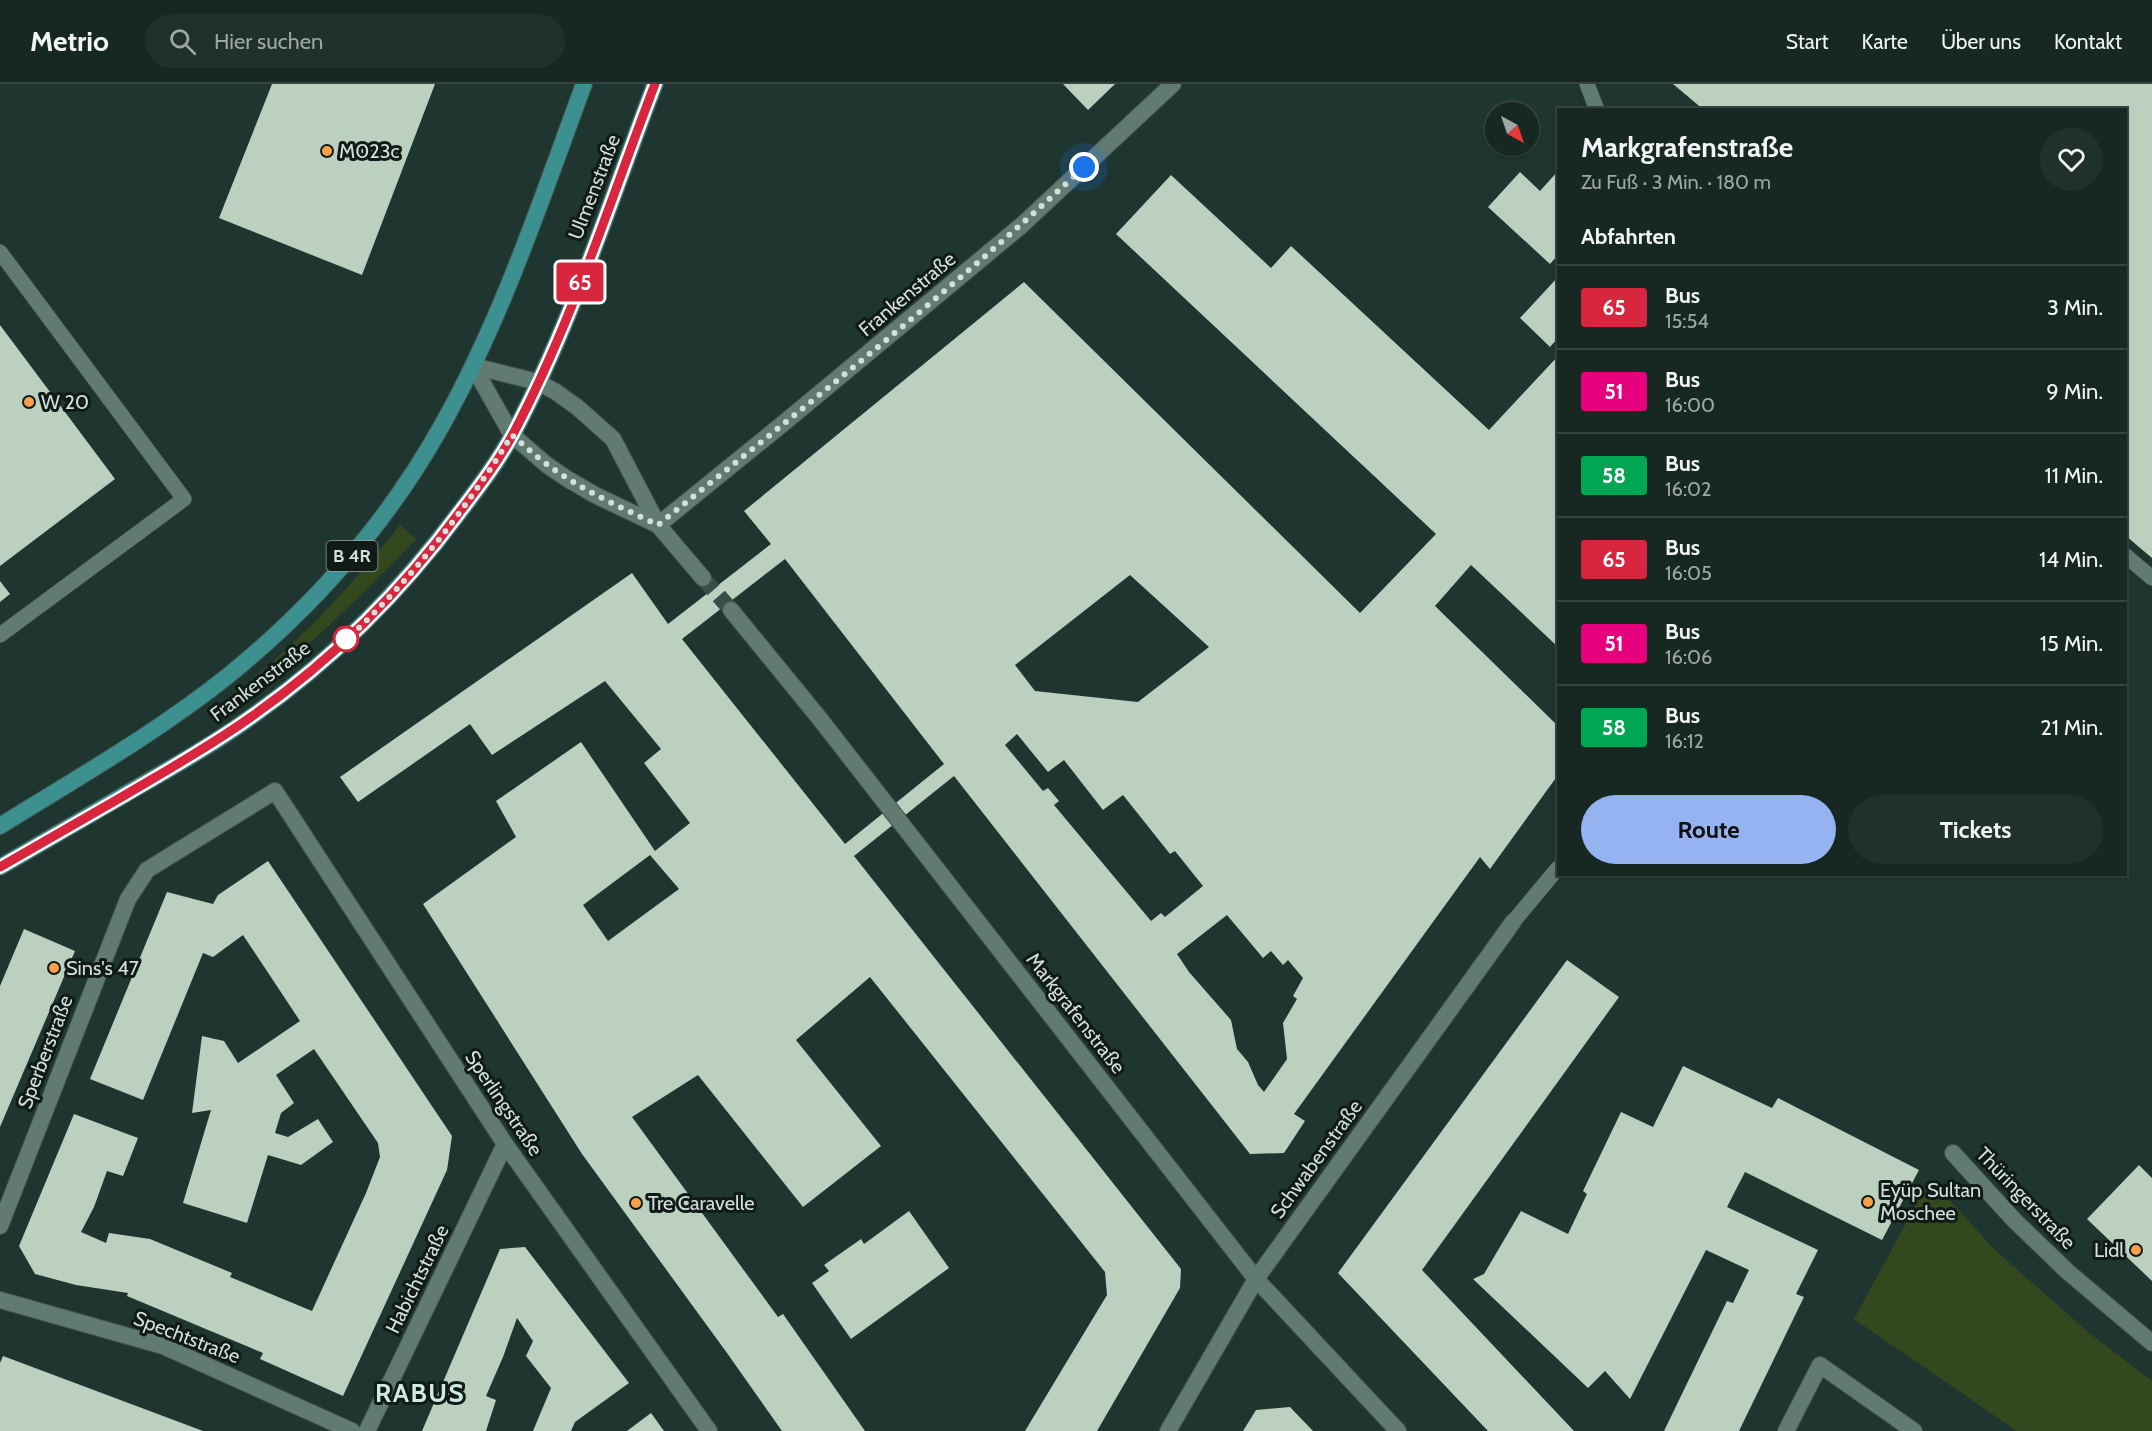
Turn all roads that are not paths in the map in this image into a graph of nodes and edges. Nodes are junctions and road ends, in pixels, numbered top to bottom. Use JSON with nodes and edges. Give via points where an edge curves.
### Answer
{"nodes":[{"id":1,"x":584,"y":84,"type":"edge"},
{"id":2,"x":655,"y":84,"type":"edge"},
{"id":3,"x":1173,"y":84,"type":"edge"},
{"id":4,"x":1587,"y":84,"type":"edge"},
{"id":5,"x":1596,"y":108,"type":"edge"},
{"id":6,"x":0,"y":252,"type":"edge"},
{"id":7,"x":473,"y":366,"type":"junction"},
{"id":8,"x":538,"y":382,"type":"junction"},
{"id":9,"x":512,"y":435,"type":"junction"},
{"id":10,"x":658,"y":525,"type":"junction"},
{"id":11,"x":2127,"y":557,"type":"edge"},
{"id":12,"x":703,"y":578,"type":"tunnel mouth"},
{"id":13,"x":2152,"y":578,"type":"edge"},
{"id":14,"x":731,"y":610,"type":"tunnel mouth"},
{"id":15,"x":0,"y":635,"type":"edge"},
{"id":16,"x":275,"y":791,"type":"joint"},
{"id":17,"x":0,"y":826,"type":"edge"},
{"id":18,"x":0,"y":867,"type":"edge"},
{"id":19,"x":1557,"y":868,"type":"edge"},
{"id":20,"x":1513,"y":922,"type":"joint"},
{"id":21,"x":505,"y":1144,"type":"junction"},
{"id":22,"x":1953,"y":1153,"type":"dead end"},
{"id":23,"x":0,"y":1226,"type":"edge"},
{"id":24,"x":1256,"y":1279,"type":"junction"},
{"id":25,"x":0,"y":1300,"type":"edge"},
{"id":26,"x":2152,"y":1343,"type":"edge"},
{"id":27,"x":352,"y":1431,"type":"edge"},
{"id":28,"x":367,"y":1431,"type":"edge"},
{"id":29,"x":709,"y":1431,"type":"edge"},
{"id":30,"x":1168,"y":1431,"type":"edge"},
{"id":31,"x":1398,"y":1431,"type":"edge"},
{"id":32,"x":1786,"y":1431,"type":"edge"},
{"id":33,"x":1914,"y":1431,"type":"edge"}],
"edges":[{"from":1,"to":7,"type":"main road","number":"B 4R","via":[[515,269]]},
{"from":2,"to":8,"type":"main road","name":"Ulmenstraße","number":"B 4R","via":[[567,317]]},
{"from":3,"to":10,"type":"street","name":"Frankenstraße","via":[[1022,225]]},
{"from":4,"to":5,"type":"lane"},
{"from":6,"to":15,"type":"lane","via":[[184,500]]},
{"from":7,"to":8,"type":"street"},
{"from":7,"to":9,"type":"street"},
{"from":7,"to":17,"type":"main road","name":"Frankenstraße","number":"B 4R","via":[[440,429],[387,512],[343,567],[301,610],[227,676],[186,706]]},
{"from":8,"to":9,"type":"main road","name":"Ulmenstraße","number":"B 4R"},
{"from":8,"to":10,"type":"street","via":[[570,402],[613,439]]},
{"from":9,"to":10,"type":"street","via":[[547,465],[594,495]]},
{"from":9,"to":18,"type":"main road","name":"Frankenstraße","number":"B 4R","via":[[429,553],[383,605],[332,653],[226,735]]},
{"from":10,"to":12,"type":"street"},
{"from":11,"to":13,"type":"lane"},
{"from":14,"to":24,"type":"street","name":"Markgrafenstraße","via":[[820,718]]},
{"from":16,"to":21,"type":"street","name":"Sperlingstraße"},
{"from":16,"to":23,"type":"street","name":"Sperberstraße","via":[[147,870],[128,899]]},
{"from":19,"to":20,"type":"lane"},
{"from":20,"to":24,"type":"street","name":"Schwabenstraße"},
{"from":21,"to":28,"type":"street","name":"Habichtstraße"},
{"from":21,"to":29,"type":"street","name":"Sperlingstraße"},
{"from":22,"to":26,"type":"street","name":"Thüringerstraße","via":[[2014,1221]]},
{"from":24,"to":30,"type":"street","name":"Schwabenstraße"},
{"from":24,"to":31,"type":"street","name":"Markgrafenstraße"},
{"from":25,"to":27,"type":"street","name":"Spechtstraße","via":[[164,1346]]},
{"from":32,"to":33,"type":"street","via":[[1820,1365]]}]}
